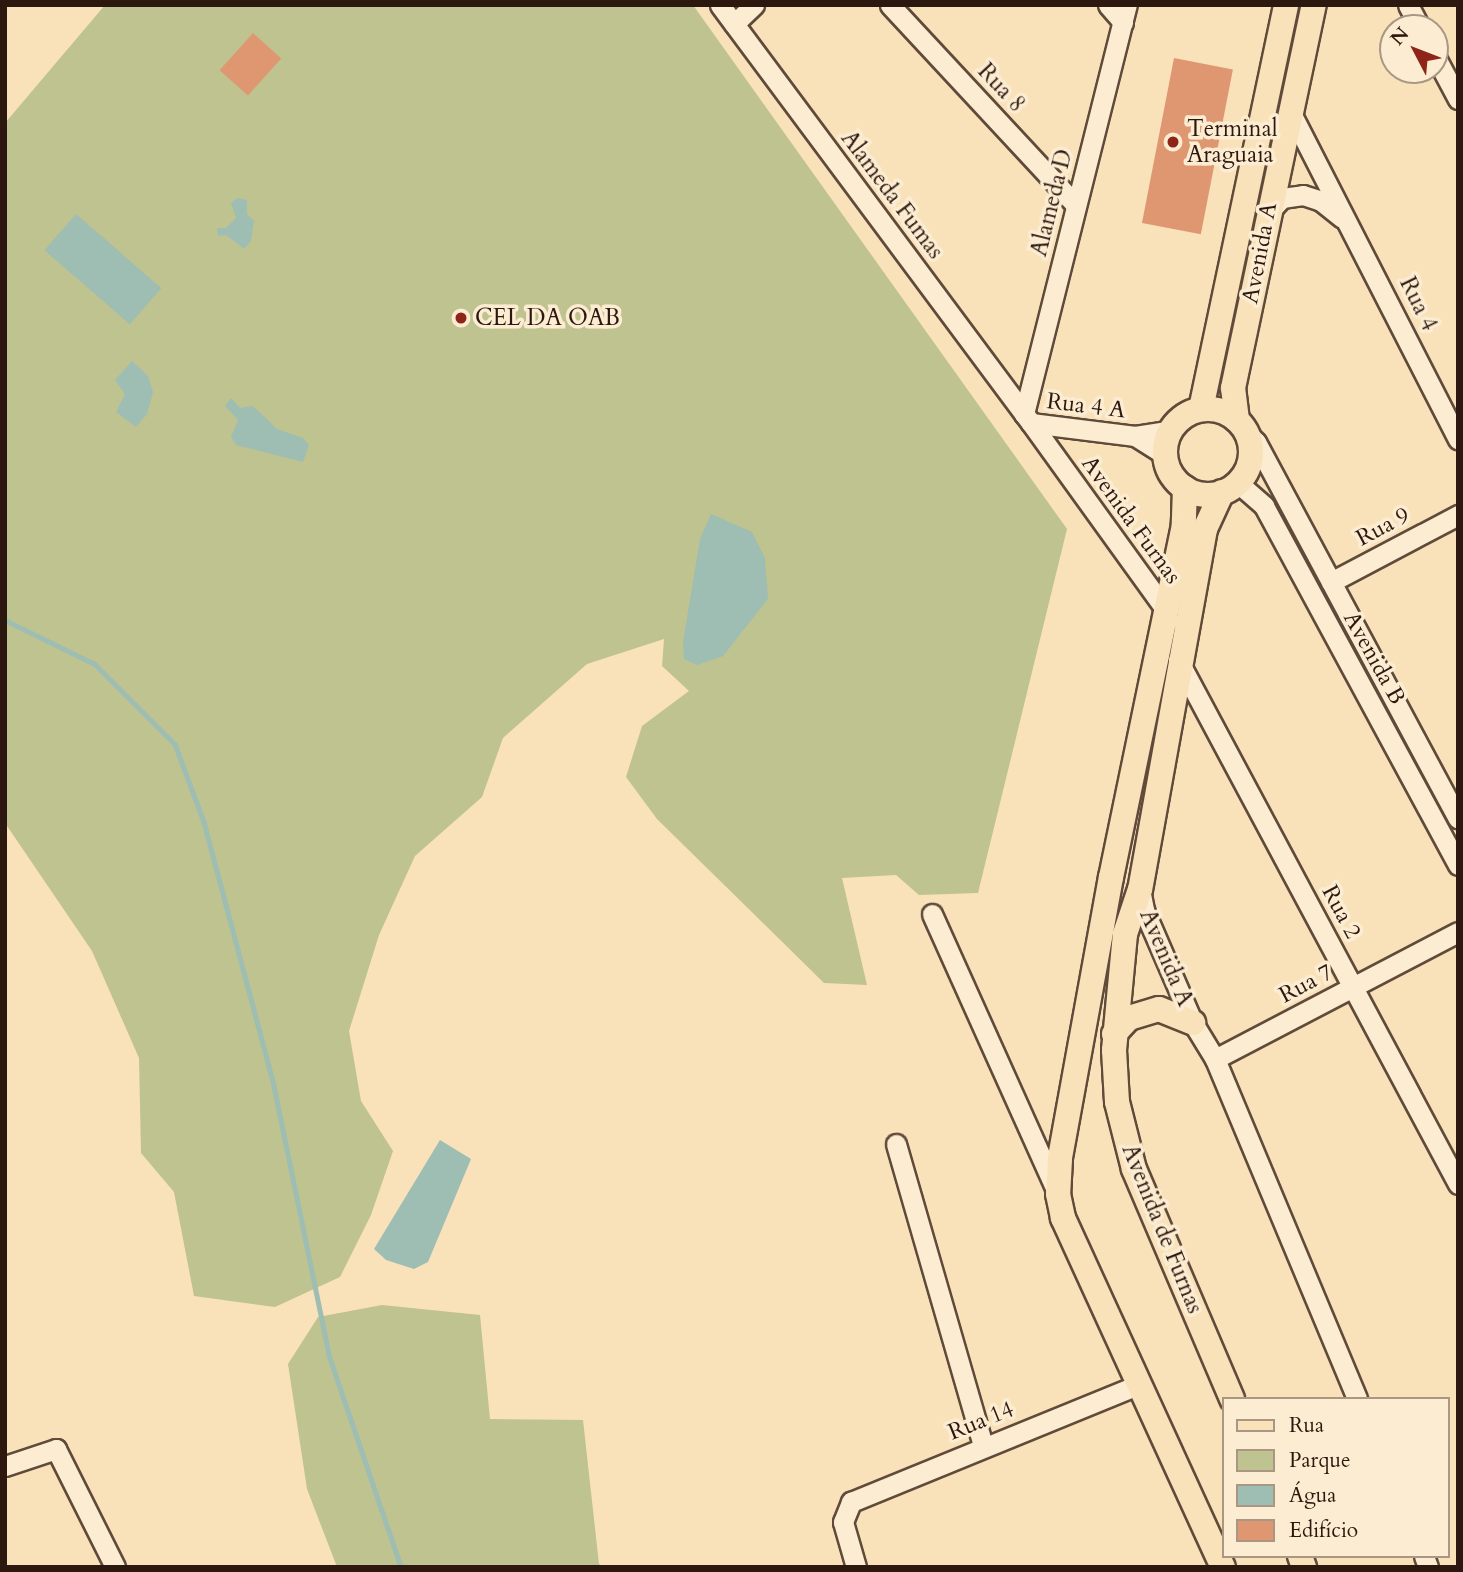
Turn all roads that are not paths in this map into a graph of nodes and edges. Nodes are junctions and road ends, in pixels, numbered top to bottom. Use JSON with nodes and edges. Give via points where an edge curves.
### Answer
{"nodes":[{"id":1,"x":720,"y":5,"type":"edge"},
{"id":2,"x":754,"y":5,"type":"edge"},
{"id":3,"x":890,"y":5,"type":"edge"},
{"id":4,"x":1108,"y":5,"type":"edge"},
{"id":5,"x":1286,"y":5,"type":"edge"},
{"id":6,"x":1314,"y":5,"type":"edge"},
{"id":7,"x":1125,"y":13,"type":"edge"},
{"id":8,"x":734,"y":24,"type":"junction"},
{"id":9,"x":1449,"y":82,"type":"edge"},
{"id":10,"x":1458,"y":99,"type":"edge"},
{"id":11,"x":1290,"y":111,"type":"junction"},
{"id":12,"x":1076,"y":205,"type":"junction"},
{"id":13,"x":1267,"y":214,"type":"junction"},
{"id":14,"x":1352,"y":228,"type":"junction"},
{"id":15,"x":1201,"y":409,"type":"junction"},
{"id":16,"x":1028,"y":418,"type":"junction"},
{"id":17,"x":1242,"y":426,"type":"junction"},
{"id":18,"x":1171,"y":430,"type":"junction"},
{"id":19,"x":1135,"y":436,"type":"junction"},
{"id":20,"x":1458,"y":439,"type":"edge"},
{"id":21,"x":1165,"y":455,"type":"junction"},
{"id":22,"x":1185,"y":488,"type":"junction"},
{"id":23,"x":1230,"y":488,"type":"junction"},
{"id":24,"x":1458,"y":515,"type":"edge"},
{"id":25,"x":1331,"y":582,"type":"junction"},
{"id":26,"x":1166,"y":610,"type":"junction"},
{"id":27,"x":1179,"y":664,"type":"junction"},
{"id":28,"x":1458,"y":818,"type":"edge"},
{"id":29,"x":1458,"y":864,"type":"edge"},
{"id":30,"x":1140,"y":889,"type":"junction"},
{"id":31,"x":932,"y":914,"type":"dead end"},
{"id":32,"x":1458,"y":932,"type":"edge"},
{"id":33,"x":1353,"y":987,"type":"junction"},
{"id":34,"x":1194,"y":1024,"type":"junction"},
{"id":35,"x":1114,"y":1034,"type":"junction"},
{"id":36,"x":1215,"y":1059,"type":"junction"},
{"id":37,"x":1026,"y":1127,"type":"junction"},
{"id":38,"x":896,"y":1144,"type":"dead end"},
{"id":39,"x":1060,"y":1159,"type":"junction"},
{"id":40,"x":1458,"y":1184,"type":"edge"},
{"id":41,"x":1058,"y":1194,"type":"junction"},
{"id":42,"x":1139,"y":1385,"type":"junction"},
{"id":43,"x":1230,"y":1397,"type":"edge"},
{"id":44,"x":1356,"y":1397,"type":"edge"},
{"id":45,"x":983,"y":1446,"type":"junction"},
{"id":46,"x":5,"y":1466,"type":"edge"},
{"id":47,"x":115,"y":1567,"type":"edge"},
{"id":48,"x":856,"y":1567,"type":"edge"},
{"id":49,"x":1224,"y":1567,"type":"edge"}],
"edges":[{"from":1,"to":8,"type":"street","name":"Alameda Fumas"},
{"from":2,"to":8,"type":"street"},
{"from":3,"to":12,"type":"street","name":"Rua 8"},
{"from":4,"to":7,"type":"street"},
{"from":5,"to":15,"type":"main road","name":"Avenida A"},
{"from":6,"to":11,"type":"main road","name":"Avenida A"},
{"from":7,"to":12,"type":"street","name":"Alameda D"},
{"from":8,"to":16,"type":"street","name":"Alameda Fumas"},
{"from":9,"to":10,"type":"street"},
{"from":11,"to":13,"type":"main road","name":"Avenida A"},
{"from":11,"to":14,"type":"street","name":"Rua 4"},
{"from":12,"to":16,"type":"street","name":"Alameda D"},
{"from":13,"to":14,"type":"street","name":"Rua 4","via":[[1282,198],[1303,195],[1321,201]]},
{"from":13,"to":17,"type":"main road","name":"Avenida A","via":[[1233,388]]},
{"from":14,"to":20,"type":"street","name":"Rua 4"},
{"from":15,"to":17,"type":"main road","via":[[1224,411]]},
{"from":15,"to":18,"type":"main road","via":[[1189,413]]},
{"from":16,"to":19,"type":"street","name":"Rua 4 A"},
{"from":16,"to":26,"type":"street","name":"Avenida Furnas"},
{"from":17,"to":23,"type":"main road","via":[[1251,453]]},
{"from":17,"to":25,"type":"street","name":"Avenida B","via":[[1256,442]]},
{"from":18,"to":19,"type":"street","name":"Rua 4 A"},
{"from":18,"to":21,"type":"main road"},
{"from":19,"to":21,"type":"street","name":"Rua 4 A"},
{"from":21,"to":22,"type":"main road","via":[[1168,468]]},
{"from":22,"to":23,"type":"main road","via":[[1203,495]]},
{"from":22,"to":26,"type":"main road","name":"Avenida A","via":[[1187,509]]},
{"from":23,"to":27,"type":"main road","name":"Avenida A","via":[[1205,529]]},
{"from":23,"to":29,"type":"street","name":"Avenida B","via":[[1264,506]]},
{"from":24,"to":25,"type":"street","name":"Rua 9"},
{"from":25,"to":28,"type":"street","name":"Avenida B"},
{"from":26,"to":27,"type":"street","name":"Avenida Furnas"},
{"from":26,"to":39,"type":"main road","name":"Avenida A"},
{"from":27,"to":30,"type":"main road","name":"Avenida A"},
{"from":27,"to":33,"type":"street","name":"Rua 2"},
{"from":30,"to":34,"type":"street","name":"Avenida A","via":[[1144,910]]},
{"from":30,"to":35,"type":"main road","name":"Avenida de Furnas","via":[[1125,934]]},
{"from":31,"to":37,"type":"street"},
{"from":32,"to":33,"type":"street","name":"Rua 7"},
{"from":33,"to":36,"type":"street","name":"Rua 7"},
{"from":33,"to":40,"type":"street","name":"Rua 2"},
{"from":34,"to":35,"type":"main road","via":[[1159,1009],[1129,1018]]},
{"from":34,"to":36,"type":"street","name":"Avenida A"},
{"from":35,"to":43,"type":"main road","name":"Avenida de Furnas","via":[[1117,1102],[1134,1168]]},
{"from":36,"to":44,"type":"street","name":"Avenida A"},
{"from":37,"to":39,"type":"street"},
{"from":37,"to":41,"type":"street"},
{"from":38,"to":45,"type":"street"},
{"from":39,"to":41,"type":"main road"},
{"from":41,"to":42,"type":"main road","via":[[1063,1218]]},
{"from":42,"to":45,"type":"street","name":"Rua 14"},
{"from":42,"to":49,"type":"main road"},
{"from":45,"to":48,"type":"street","name":"Rua 14","via":[[845,1507],[843,1522]]},
{"from":46,"to":47,"type":"street","via":[[56,1449]]}]}
